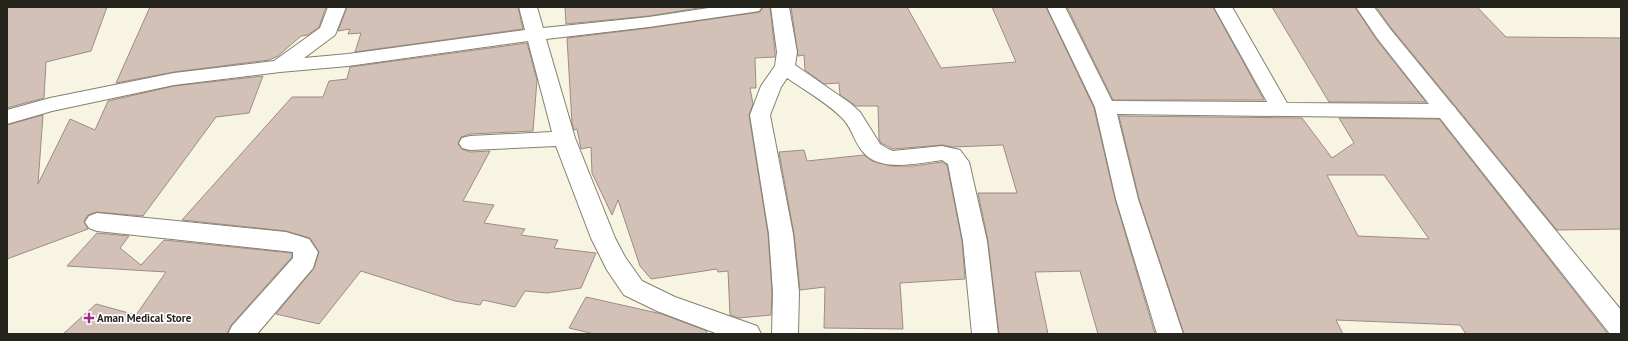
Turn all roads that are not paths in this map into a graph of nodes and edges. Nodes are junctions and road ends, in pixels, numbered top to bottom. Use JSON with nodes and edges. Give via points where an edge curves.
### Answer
{"nodes":[{"id":1,"x":337,"y":7,"type":"edge"},
{"id":2,"x":528,"y":7,"type":"edge"},
{"id":3,"x":753,"y":7,"type":"edge"},
{"id":4,"x":780,"y":7,"type":"edge"},
{"id":5,"x":1056,"y":7,"type":"edge"},
{"id":6,"x":1223,"y":7,"type":"edge"},
{"id":7,"x":1365,"y":7,"type":"edge"},
{"id":8,"x":536,"y":34,"type":"junction"},
{"id":9,"x":280,"y":66,"type":"junction"},
{"id":10,"x":785,"y":67,"type":"junction"},
{"id":11,"x":1105,"y":107,"type":"junction"},
{"id":12,"x":1281,"y":109,"type":"junction"},
{"id":13,"x":1447,"y":111,"type":"junction"},
{"id":14,"x":7,"y":117,"type":"edge"},
{"id":15,"x":564,"y":138,"type":"junction"},
{"id":16,"x":470,"y":143,"type":"dead end"},
{"id":17,"x":97,"y":222,"type":"dead end"},
{"id":18,"x":1621,"y":329,"type":"edge"},
{"id":19,"x":241,"y":334,"type":"edge"},
{"id":20,"x":748,"y":334,"type":"edge"},
{"id":21,"x":785,"y":334,"type":"edge"},
{"id":22,"x":986,"y":334,"type":"edge"},
{"id":23,"x":1170,"y":334,"type":"edge"}],
"edges":[{"from":1,"to":9,"type":"street","via":[[328,31]]},
{"from":2,"to":8,"type":"street"},
{"from":3,"to":8,"type":"street","via":[[649,22]]},
{"from":4,"to":10,"type":"street","via":[[787,52]]},
{"from":5,"to":11,"type":"street"},
{"from":6,"to":12,"type":"street"},
{"from":7,"to":13,"type":"street"},
{"from":8,"to":9,"type":"street","via":[[348,60]]},
{"from":8,"to":15,"type":"street"},
{"from":9,"to":14,"type":"street","via":[[174,80],[50,104]]},
{"from":10,"to":21,"type":"street","via":[[772,86],[760,115],[781,234],[786,292]]},
{"from":10,"to":22,"type":"street","via":[[853,117],[872,149],[880,155],[893,158],[942,153],[952,155],[958,162],[975,241]]},
{"from":11,"to":12,"type":"street"},
{"from":11,"to":23,"type":"street","via":[[1127,199]]},
{"from":12,"to":13,"type":"street"},
{"from":13,"to":18,"type":"street"},
{"from":15,"to":16,"type":"street"},
{"from":15,"to":20,"type":"street","via":[[602,238],[633,288],[666,304]]},
{"from":17,"to":19,"type":"street","via":[[301,244],[306,252],[304,261]]}]}
